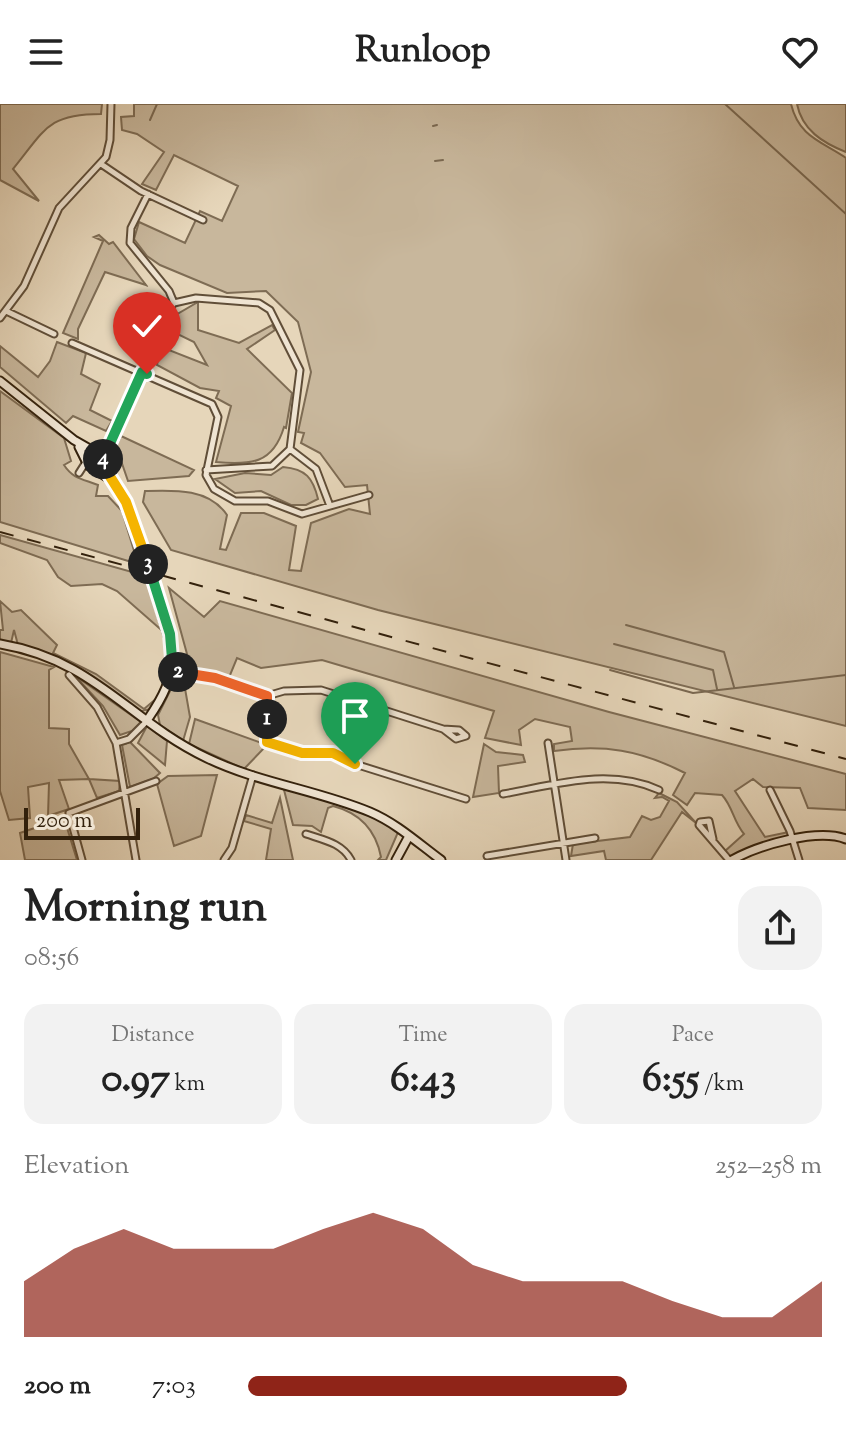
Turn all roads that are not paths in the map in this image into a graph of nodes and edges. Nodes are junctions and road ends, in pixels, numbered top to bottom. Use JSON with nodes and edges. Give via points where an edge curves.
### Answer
{"nodes":[{"id":1,"x":111,"y":104,"type":"edge"},
{"id":2,"x":101,"y":164,"type":"junction"},
{"id":3,"x":148,"y":194,"type":"junction"},
{"id":4,"x":203,"y":220,"type":"dead end"},
{"id":5,"x":174,"y":303,"type":"junction"},
{"id":6,"x":6,"y":311,"type":"junction"},
{"id":7,"x":123,"y":312,"type":"dead end"},
{"id":8,"x":0,"y":318,"type":"edge"},
{"id":9,"x":157,"y":325,"type":"junction"},
{"id":10,"x":54,"y":334,"type":"dead end"},
{"id":11,"x":72,"y":343,"type":"dead end"},
{"id":12,"x":142,"y":372,"type":"junction"},
{"id":13,"x":0,"y":381,"type":"edge"},
{"id":14,"x":290,"y":449,"type":"junction"},
{"id":15,"x":95,"y":460,"type":"junction"},
{"id":16,"x":206,"y":470,"type":"junction"},
{"id":17,"x":80,"y":474,"type":"dead end"},
{"id":18,"x":369,"y":495,"type":"dead end"},
{"id":19,"x":330,"y":506,"type":"junction"},
{"id":20,"x":0,"y":644,"type":"edge"},
{"id":21,"x":173,"y":671,"type":"junction"},
{"id":22,"x":69,"y":675,"type":"dead end"},
{"id":23,"x":267,"y":696,"type":"junction"},
{"id":24,"x":148,"y":719,"type":"junction"},
{"id":25,"x":443,"y":729,"type":"dead end"},
{"id":26,"x":116,"y":743,"type":"junction"},
{"id":27,"x":548,"y":743,"type":"dead end"},
{"id":28,"x":253,"y":775,"type":"junction"},
{"id":29,"x":156,"y":781,"type":"dead end"},
{"id":30,"x":554,"y":785,"type":"junction"},
{"id":31,"x":659,"y":790,"type":"dead end"},
{"id":32,"x":770,"y":790,"type":"dead end"},
{"id":33,"x":126,"y":791,"type":"junction"},
{"id":34,"x":503,"y":794,"type":"dead end"},
{"id":35,"x":466,"y":799,"type":"dead end"},
{"id":36,"x":306,"y":834,"type":"dead end"},
{"id":37,"x":409,"y":836,"type":"junction"},
{"id":38,"x":595,"y":838,"type":"dead end"},
{"id":39,"x":713,"y":839,"type":"dead end"},
{"id":40,"x":846,"y":839,"type":"edge"},
{"id":41,"x":793,"y":841,"type":"junction"},
{"id":42,"x":564,"y":843,"type":"junction"},
{"id":43,"x":487,"y":856,"type":"dead end"},
{"id":44,"x":82,"y":860,"type":"edge"},
{"id":45,"x":136,"y":860,"type":"edge"},
{"id":46,"x":224,"y":860,"type":"edge"},
{"id":47,"x":351,"y":860,"type":"edge"},
{"id":48,"x":396,"y":860,"type":"edge"},
{"id":49,"x":441,"y":860,"type":"edge"},
{"id":50,"x":566,"y":860,"type":"edge"},
{"id":51,"x":731,"y":860,"type":"edge"},
{"id":52,"x":799,"y":860,"type":"edge"}],
"edges":[{"from":1,"to":2,"type":"street","via":[[110,140]]},
{"from":2,"to":3,"type":"street"},
{"from":2,"to":6,"type":"street","via":[[59,208],[24,286]]},
{"from":3,"to":4,"type":"street"},
{"from":3,"to":5,"type":"street","via":[[131,228],[130,243]]},
{"from":5,"to":9,"type":"street"},
{"from":5,"to":14,"type":"street","via":[[196,298],[267,307],[300,370]]},
{"from":6,"to":8,"type":"street"},
{"from":6,"to":10,"type":"street"},
{"from":7,"to":9,"type":"street"},
{"from":9,"to":12,"type":"street"},
{"from":11,"to":12,"type":"street"},
{"from":12,"to":15,"type":"street","via":[[113,439]]},
{"from":12,"to":16,"type":"street","via":[[216,408]]},
{"from":13,"to":15,"type":"street"},
{"from":14,"to":16,"type":"street","via":[[272,466]]},
{"from":14,"to":19,"type":"street","via":[[316,469]]},
{"from":15,"to":17,"type":"street"},
{"from":15,"to":21,"type":"street","via":[[134,520],[170,634]]},
{"from":16,"to":19,"type":"street","via":[[214,489],[235,501],[268,501],[306,515]]},
{"from":18,"to":19,"type":"street"},
{"from":20,"to":24,"type":"street","via":[[68,666]]},
{"from":21,"to":23,"type":"street","via":[[215,678]]},
{"from":21,"to":24,"type":"street"},
{"from":22,"to":26,"type":"street","via":[[97,707]]},
{"from":23,"to":25,"type":"street","via":[[321,690]]},
{"from":23,"to":35,"type":"street","via":[[267,742],[302,753],[333,753]]},
{"from":24,"to":26,"type":"street","via":[[129,739]]},
{"from":24,"to":28,"type":"street","via":[[207,759]]},
{"from":26,"to":33,"type":"street"},
{"from":27,"to":30,"type":"street"},
{"from":28,"to":37,"type":"street","via":[[370,812]]},
{"from":28,"to":46,"type":"street"},
{"from":29,"to":33,"type":"street"},
{"from":30,"to":31,"type":"street","via":[[617,778]]},
{"from":30,"to":34,"type":"street"},
{"from":30,"to":42,"type":"street"},
{"from":32,"to":41,"type":"street"},
{"from":33,"to":44,"type":"street","via":[[69,813]]},
{"from":33,"to":45,"type":"street"},
{"from":36,"to":47,"type":"street","via":[[336,844]]},
{"from":37,"to":48,"type":"street"},
{"from":37,"to":49,"type":"street"},
{"from":38,"to":42,"type":"street"},
{"from":39,"to":51,"type":"street"},
{"from":40,"to":41,"type":"street","via":[[818,834]]},
{"from":41,"to":51,"type":"street"},
{"from":41,"to":52,"type":"street"},
{"from":42,"to":43,"type":"street"},
{"from":42,"to":50,"type":"street"}]}
